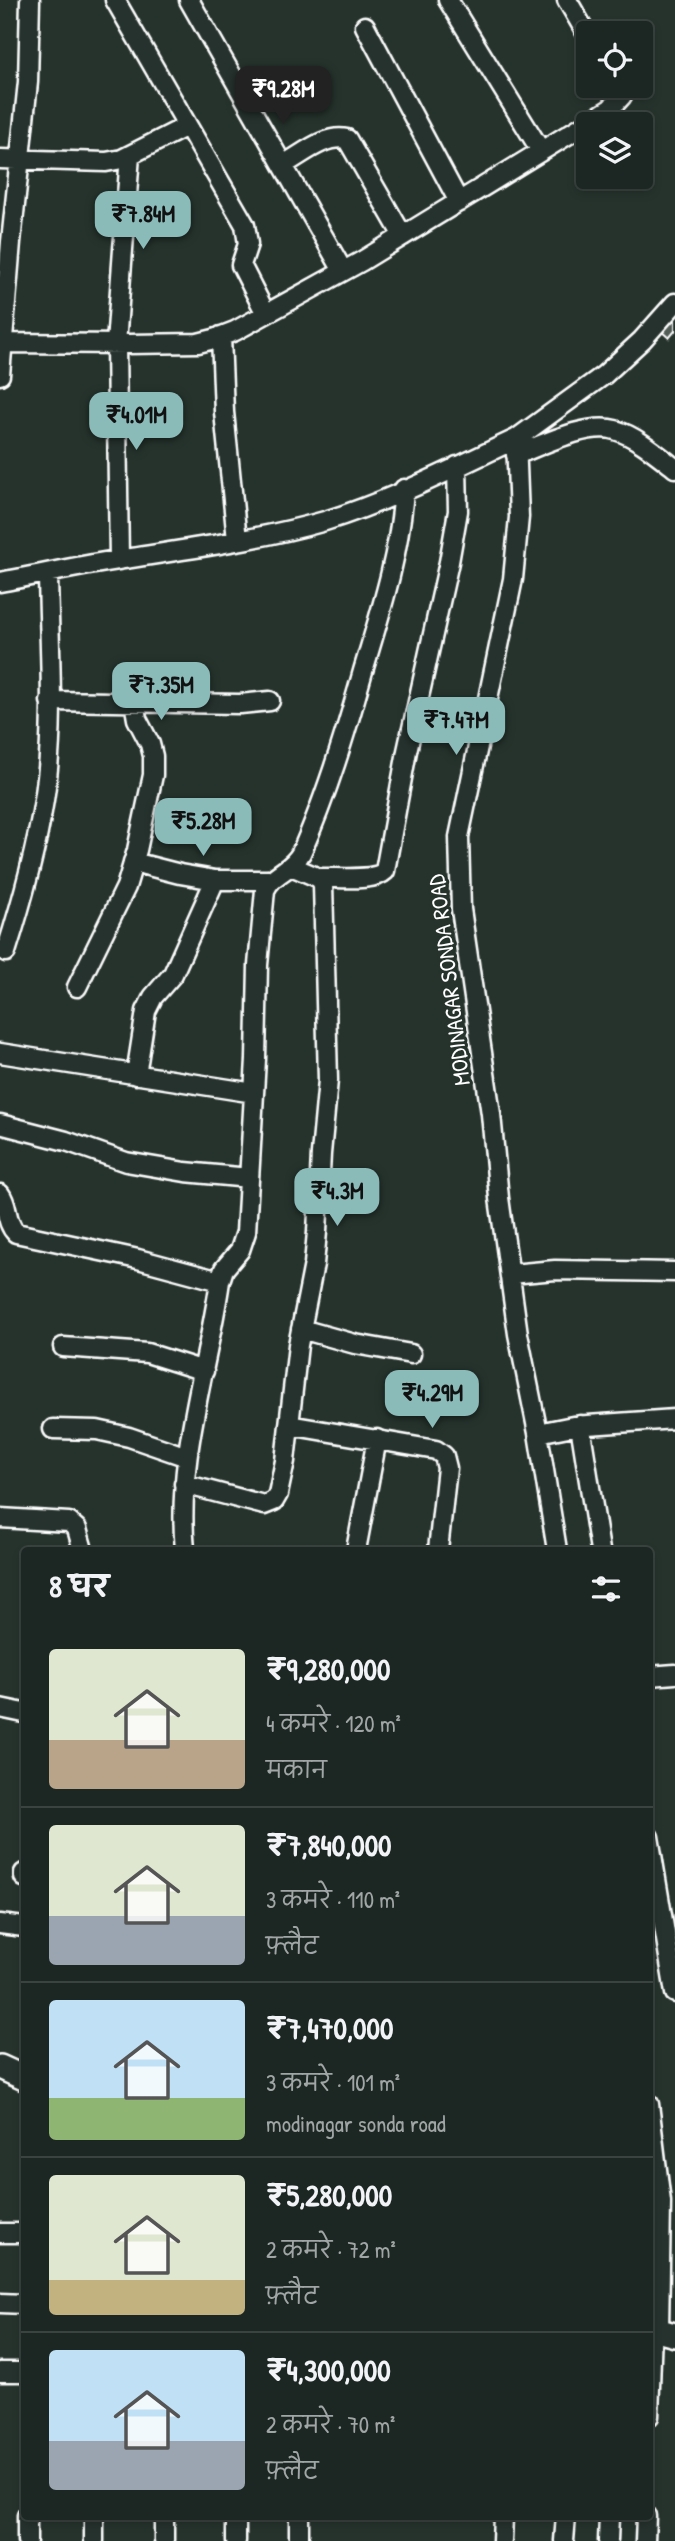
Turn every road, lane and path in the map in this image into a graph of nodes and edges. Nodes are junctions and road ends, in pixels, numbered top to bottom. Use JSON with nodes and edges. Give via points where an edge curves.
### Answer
{"nodes":[{"id":1,"x":30,"y":0,"type":"edge"},
{"id":2,"x":116,"y":0,"type":"edge"},
{"id":3,"x":189,"y":0,"type":"edge"},
{"id":4,"x":448,"y":0,"type":"edge"},
{"id":5,"x":567,"y":0,"type":"edge"},
{"id":6,"x":579,"y":21,"type":"edge"},
{"id":7,"x":365,"y":26,"type":"dead end"},
{"id":8,"x":621,"y":98,"type":"edge"},
{"id":9,"x":187,"y":126,"type":"junction"},
{"id":10,"x":541,"y":151,"type":"junction"},
{"id":11,"x":130,"y":155,"type":"junction"},
{"id":12,"x":9,"y":160,"type":"edge"},
{"id":13,"x":283,"y":165,"type":"junction"},
{"id":14,"x":459,"y":202,"type":"junction"},
{"id":15,"x":403,"y":236,"type":"junction"},
{"id":16,"x":343,"y":271,"type":"junction"},
{"id":17,"x":675,"y":303,"type":"edge"},
{"id":18,"x":266,"y":314,"type":"junction"},
{"id":19,"x":221,"y":336,"type":"junction"},
{"id":20,"x":2,"y":343,"type":"edge"},
{"id":21,"x":116,"y":344,"type":"junction"},
{"id":22,"x":0,"y":375,"type":"edge"},
{"id":23,"x":516,"y":447,"type":"junction"},
{"id":24,"x":457,"y":466,"type":"junction"},
{"id":25,"x":675,"y":468,"type":"edge"},
{"id":26,"x":404,"y":489,"type":"junction"},
{"id":27,"x":237,"y":540,"type":"junction"},
{"id":28,"x":119,"y":560,"type":"junction"},
{"id":29,"x":48,"y":574,"type":"junction"},
{"id":30,"x":0,"y":582,"type":"edge"},
{"id":31,"x":50,"y":701,"type":"junction"},
{"id":32,"x":270,"y":701,"type":"dead end"},
{"id":33,"x":134,"y":702,"type":"junction"},
{"id":34,"x":134,"y":862,"type":"junction"},
{"id":35,"x":291,"y":866,"type":"junction"},
{"id":36,"x":319,"y":877,"type":"junction"},
{"id":37,"x":215,"y":880,"type":"junction"},
{"id":38,"x":269,"y":880,"type":"junction"},
{"id":39,"x":6,"y":952,"type":"dead end"},
{"id":40,"x":77,"y":987,"type":"dead end"},
{"id":41,"x":0,"y":1053,"type":"edge"},
{"id":42,"x":136,"y":1075,"type":"junction"},
{"id":43,"x":254,"y":1093,"type":"junction"},
{"id":44,"x":0,"y":1124,"type":"edge"},
{"id":45,"x":249,"y":1178,"type":"junction"},
{"id":46,"x":0,"y":1194,"type":"edge"},
{"id":47,"x":675,"y":1272,"type":"edge"},
{"id":48,"x":518,"y":1273,"type":"junction"},
{"id":49,"x":220,"y":1281,"type":"junction"},
{"id":50,"x":301,"y":1329,"type":"junction"},
{"id":51,"x":63,"y":1348,"type":"dead end"},
{"id":52,"x":411,"y":1354,"type":"dead end"},
{"id":53,"x":204,"y":1371,"type":"junction"},
{"id":54,"x":675,"y":1419,"type":"edge"},
{"id":55,"x":289,"y":1425,"type":"junction"},
{"id":56,"x":577,"y":1425,"type":"junction"},
{"id":57,"x":53,"y":1429,"type":"dead end"},
{"id":58,"x":542,"y":1431,"type":"junction"},
{"id":59,"x":377,"y":1439,"type":"junction"},
{"id":60,"x":187,"y":1457,"type":"junction"},
{"id":61,"x":184,"y":1483,"type":"junction"},
{"id":62,"x":0,"y":1518,"type":"edge"},
{"id":63,"x":82,"y":1547,"type":"edge"},
{"id":64,"x":185,"y":1547,"type":"edge"},
{"id":65,"x":357,"y":1547,"type":"edge"},
{"id":66,"x":438,"y":1547,"type":"edge"},
{"id":67,"x":557,"y":1547,"type":"edge"},
{"id":68,"x":599,"y":1547,"type":"edge"},
{"id":69,"x":675,"y":1674,"type":"edge"},
{"id":70,"x":653,"y":1676,"type":"edge"},
{"id":71,"x":0,"y":1708,"type":"edge"},
{"id":72,"x":21,"y":1712,"type":"edge"},
{"id":73,"x":653,"y":1859,"type":"edge"},
{"id":74,"x":0,"y":1924,"type":"edge"},
{"id":75,"x":21,"y":1927,"type":"edge"},
{"id":76,"x":673,"y":1969,"type":"edge"},
{"id":77,"x":675,"y":1993,"type":"edge"},
{"id":78,"x":0,"y":2067,"type":"edge"},
{"id":79,"x":21,"y":2077,"type":"edge"},
{"id":80,"x":653,"y":2166,"type":"edge"},
{"id":81,"x":655,"y":2200,"type":"edge"},
{"id":82,"x":0,"y":2233,"type":"edge"},
{"id":83,"x":21,"y":2233,"type":"edge"},
{"id":84,"x":0,"y":2303,"type":"edge"},
{"id":85,"x":21,"y":2304,"type":"edge"},
{"id":86,"x":660,"y":2331,"type":"edge"},
{"id":87,"x":0,"y":2372,"type":"edge"},
{"id":88,"x":21,"y":2372,"type":"edge"},
{"id":89,"x":653,"y":2385,"type":"edge"},
{"id":90,"x":27,"y":2520,"type":"edge"},
{"id":91,"x":94,"y":2520,"type":"edge"},
{"id":92,"x":164,"y":2520,"type":"edge"},
{"id":93,"x":236,"y":2520,"type":"edge"},
{"id":94,"x":299,"y":2520,"type":"edge"},
{"id":95,"x":503,"y":2520,"type":"edge"},
{"id":96,"x":566,"y":2520,"type":"edge"},
{"id":97,"x":609,"y":2520,"type":"edge"},
{"id":98,"x":646,"y":2520,"type":"edge"},
{"id":99,"x":27,"y":2541,"type":"edge"},
{"id":100,"x":94,"y":2541,"type":"edge"},
{"id":101,"x":164,"y":2541,"type":"edge"},
{"id":102,"x":236,"y":2541,"type":"edge"},
{"id":103,"x":299,"y":2541,"type":"edge"},
{"id":104,"x":502,"y":2541,"type":"edge"},
{"id":105,"x":564,"y":2541,"type":"edge"},
{"id":106,"x":608,"y":2541,"type":"edge"},
{"id":107,"x":645,"y":2541,"type":"edge"}],
"edges":[{"from":1,"to":12,"type":"street","via":[[27,82]]},
{"from":2,"to":9,"type":"street"},
{"from":3,"to":13,"type":"street"},
{"from":4,"to":10,"type":"street"},
{"from":5,"to":6,"type":"street"},
{"from":7,"to":14,"type":"street"},
{"from":8,"to":10,"type":"street"},
{"from":9,"to":11,"type":"street"},
{"from":9,"to":18,"type":"street","via":[[245,225],[248,244],[241,265]]},
{"from":10,"to":14,"type":"street"},
{"from":11,"to":12,"type":"street","via":[[106,162]]},
{"from":11,"to":21,"type":"street"},
{"from":12,"to":20,"type":"street"},
{"from":13,"to":15,"type":"street","via":[[326,140],[347,139]]},
{"from":13,"to":16,"type":"street"},
{"from":14,"to":15,"type":"street"},
{"from":15,"to":16,"type":"street"},
{"from":16,"to":18,"type":"street"},
{"from":17,"to":23,"type":"street","via":[[604,375]]},
{"from":18,"to":19,"type":"street"},
{"from":19,"to":21,"type":"street","via":[[198,343]]},
{"from":19,"to":27,"type":"street"},
{"from":20,"to":21,"type":"street"},
{"from":20,"to":22,"type":"street"},
{"from":21,"to":28,"type":"street"},
{"from":23,"to":24,"type":"street"},
{"from":23,"to":25,"type":"street","via":[[602,427],[630,436]]},
{"from":23,"to":48,"type":"street","name":"MODINAGAR SONDA ROAD","via":[[519,517],[513,579],[459,837],[461,909],[499,1198]]},
{"from":24,"to":26,"type":"street"},
{"from":24,"to":36,"type":"street","via":[[457,512],[449,562],[386,871],[370,877]]},
{"from":26,"to":27,"type":"street","via":[[326,520]]},
{"from":26,"to":35,"type":"street","via":[[391,578],[345,733],[303,849]]},
{"from":27,"to":28,"type":"street"},
{"from":28,"to":29,"type":"street"},
{"from":29,"to":30,"type":"street"},
{"from":29,"to":31,"type":"street"},
{"from":31,"to":33,"type":"street"},
{"from":31,"to":39,"type":"street","via":[[44,799]]},
{"from":32,"to":33,"type":"street"},
{"from":33,"to":34,"type":"street","via":[[153,756]]},
{"from":34,"to":37,"type":"street"},
{"from":34,"to":40,"type":"street"},
{"from":35,"to":36,"type":"street"},
{"from":35,"to":38,"type":"street"},
{"from":36,"to":50,"type":"street","via":[[326,903],[328,1080],[315,1254]]},
{"from":37,"to":38,"type":"street"},
{"from":37,"to":42,"type":"street","via":[[173,974],[146,1011]]},
{"from":38,"to":43,"type":"street","via":[[258,965]]},
{"from":41,"to":42,"type":"street"},
{"from":42,"to":43,"type":"street"},
{"from":43,"to":45,"type":"street"},
{"from":44,"to":45,"type":"street","via":[[66,1140],[126,1162]]},
{"from":45,"to":49,"type":"street","via":[[246,1232]]},
{"from":46,"to":49,"type":"street","via":[[16,1233]]},
{"from":47,"to":48,"type":"street"},
{"from":48,"to":58,"type":"street","name":"MODINAGAR SONDA ROAD","via":[[518,1334]]},
{"from":49,"to":53,"type":"street"},
{"from":50,"to":52,"type":"street"},
{"from":50,"to":55,"type":"street"},
{"from":51,"to":53,"type":"street","via":[[147,1353]]},
{"from":53,"to":60,"type":"street"},
{"from":54,"to":56,"type":"street"},
{"from":55,"to":59,"type":"street"},
{"from":55,"to":61,"type":"street","via":[[274,1502],[252,1503]]},
{"from":56,"to":58,"type":"street"},
{"from":56,"to":68,"type":"street"},
{"from":57,"to":60,"type":"street","via":[[97,1430]]},
{"from":58,"to":67,"type":"street","name":"MODINAGAR SONDA ROAD"},
{"from":59,"to":65,"type":"street"},
{"from":59,"to":66,"type":"street","via":[[436,1450],[443,1456],[447,1468]]},
{"from":60,"to":61,"type":"street"},
{"from":61,"to":64,"type":"street"},
{"from":62,"to":63,"type":"street","via":[[69,1522]]},
{"from":69,"to":70,"type":"street"},
{"from":71,"to":72,"type":"street"},
{"from":73,"to":76,"type":"street"},
{"from":74,"to":75,"type":"street"},
{"from":76,"to":77,"type":"street"},
{"from":78,"to":79,"type":"main road"},
{"from":80,"to":81,"type":"street"},
{"from":81,"to":86,"type":"street"},
{"from":82,"to":83,"type":"street"},
{"from":84,"to":85,"type":"street"},
{"from":86,"to":89,"type":"street"},
{"from":87,"to":88,"type":"street"},
{"from":90,"to":99,"type":"street"},
{"from":91,"to":100,"type":"street"},
{"from":92,"to":101,"type":"street"},
{"from":93,"to":102,"type":"street"},
{"from":94,"to":103,"type":"street"},
{"from":95,"to":104,"type":"street"},
{"from":96,"to":105,"type":"street"},
{"from":97,"to":106,"type":"street"},
{"from":98,"to":107,"type":"street"}]}
